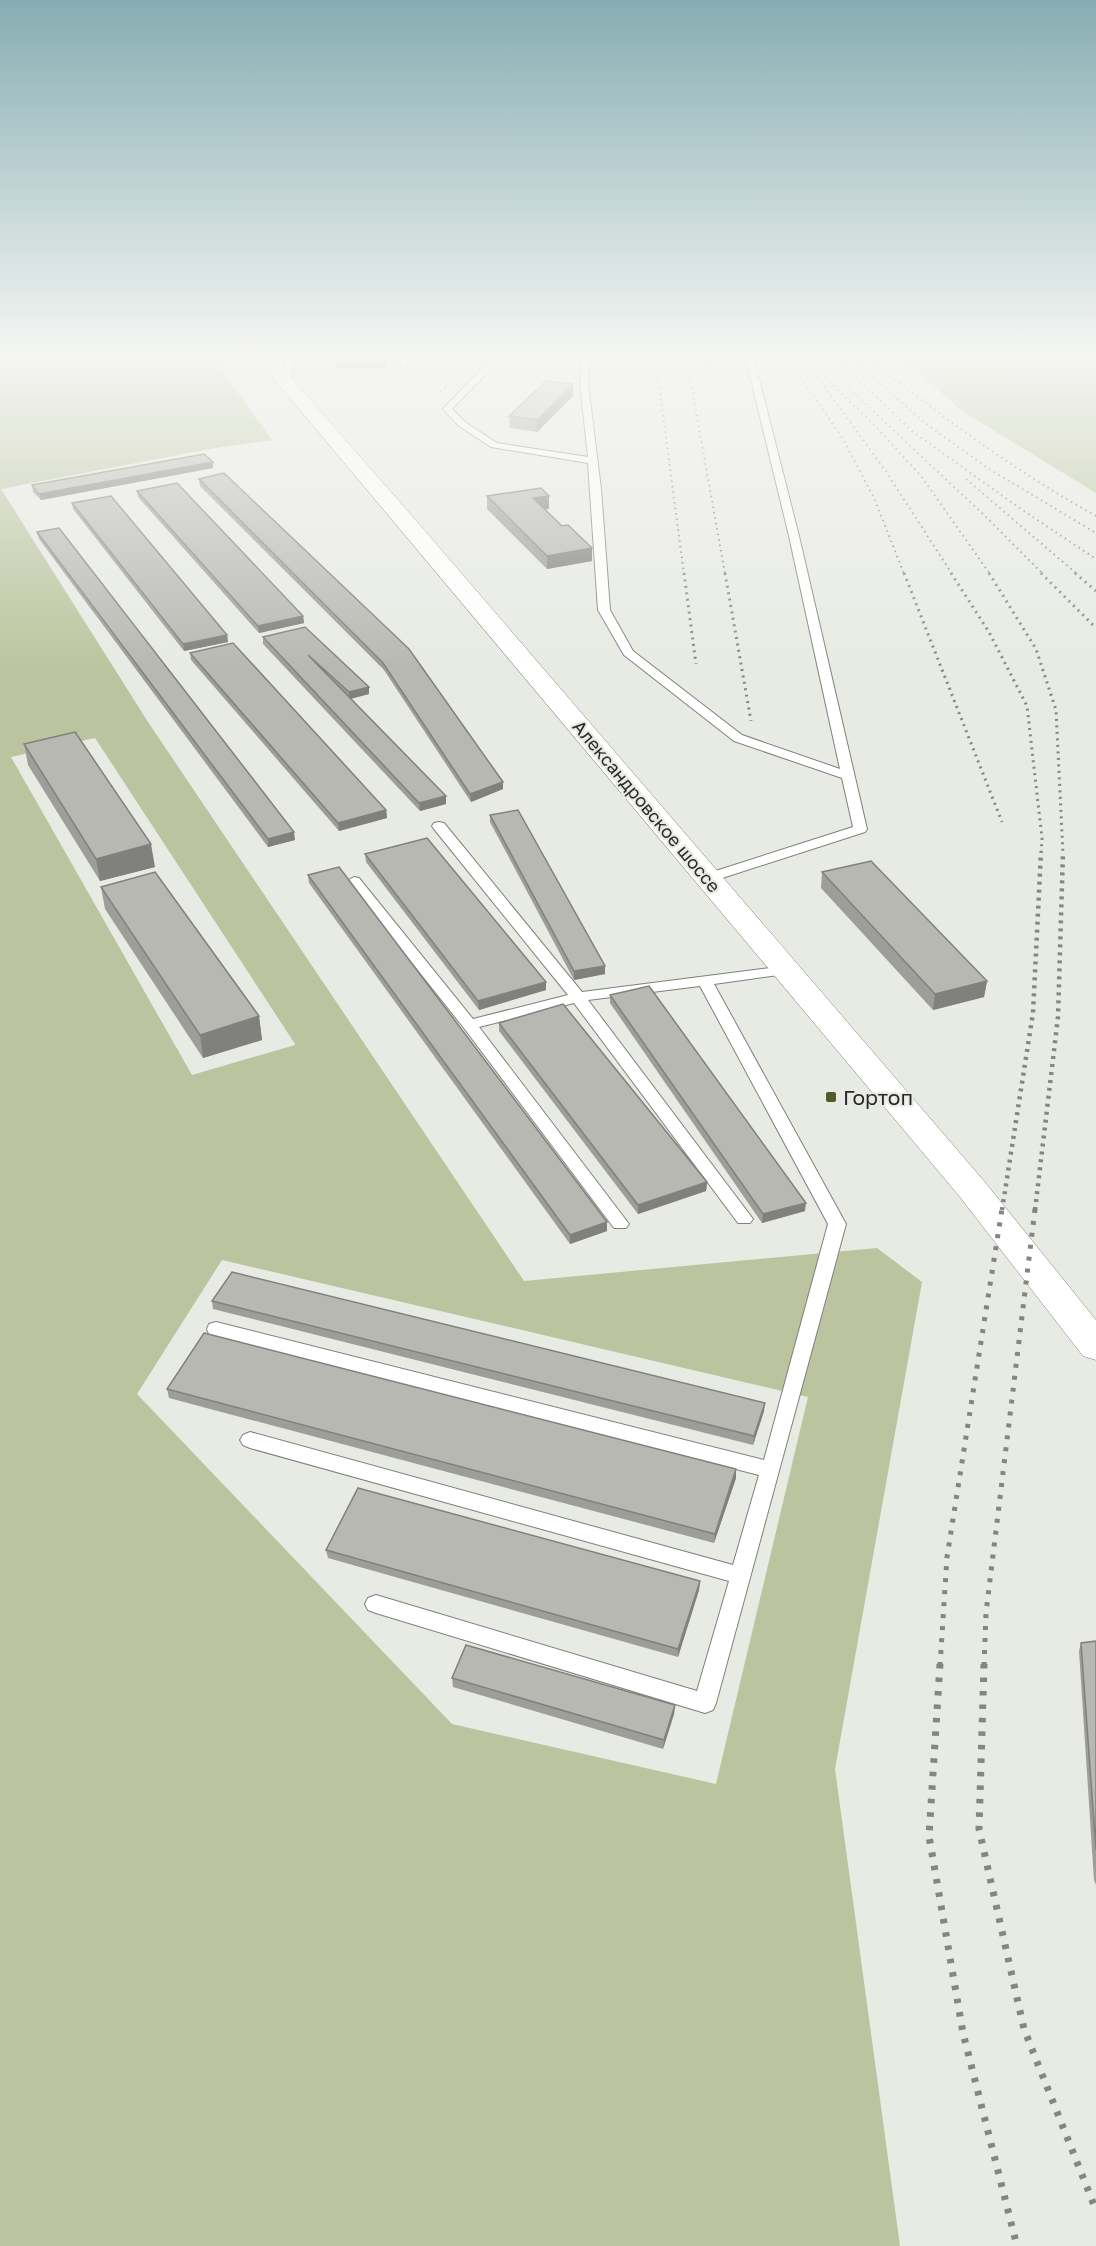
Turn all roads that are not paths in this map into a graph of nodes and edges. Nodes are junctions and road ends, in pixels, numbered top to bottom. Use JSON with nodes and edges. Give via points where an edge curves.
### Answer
{"nodes":[{"id":1,"x":351,"y":460,"type":"edge"},
{"id":2,"x":586,"y":460,"type":"edge"},
{"id":3,"x":775,"y":460,"type":"edge"},
{"id":4,"x":593,"y":461,"type":"joint"},
{"id":5,"x":848,"y":776,"type":"junction"},
{"id":6,"x":439,"y":826,"type":"dead end"},
{"id":7,"x":708,"y":878,"type":"junction"},
{"id":8,"x":354,"y":881,"type":"dead end"},
{"id":9,"x":786,"y":970,"type":"junction"},
{"id":10,"x":705,"y":981,"type":"junction"},
{"id":11,"x":578,"y":997,"type":"junction"},
{"id":12,"x":469,"y":1025,"type":"junction"},
{"id":13,"x":744,"y":1219,"type":"dead end"},
{"id":14,"x":620,"y":1224,"type":"dead end"},
{"id":15,"x":216,"y":1329,"type":"dead end"},
{"id":16,"x":1096,"y":1346,"type":"edge"},
{"id":17,"x":250,"y":1440,"type":"dead end"},
{"id":18,"x":771,"y":1470,"type":"junction"},
{"id":19,"x":741,"y":1576,"type":"junction"},
{"id":20,"x":376,"y":1604,"type":"dead end"}],
"edges":[{"from":1,"to":7,"type":"main road","name":"Александровское шоссе"},
{"from":2,"to":4,"type":"lane"},
{"from":3,"to":5,"type":"lane"},
{"from":4,"to":5,"type":"lane","via":[[604,610],[628,653],[738,738]]},
{"from":5,"to":7,"type":"lane","via":[[860,829]]},
{"from":6,"to":11,"type":"lane"},
{"from":7,"to":9,"type":"main road","name":"Александровское шоссе"},
{"from":8,"to":12,"type":"lane"},
{"from":9,"to":10,"type":"lane"},
{"from":9,"to":16,"type":"main road","name":"Александровское шоссе","via":[[972,1189]]},
{"from":10,"to":11,"type":"lane"},
{"from":10,"to":18,"type":"lane","via":[[837,1224]]},
{"from":11,"to":12,"type":"lane"},
{"from":11,"to":13,"type":"lane"},
{"from":12,"to":14,"type":"lane"},
{"from":15,"to":18,"type":"lane"},
{"from":17,"to":19,"type":"lane"},
{"from":18,"to":19,"type":"lane"},
{"from":19,"to":20,"type":"lane","via":[[705,1703]]}]}
